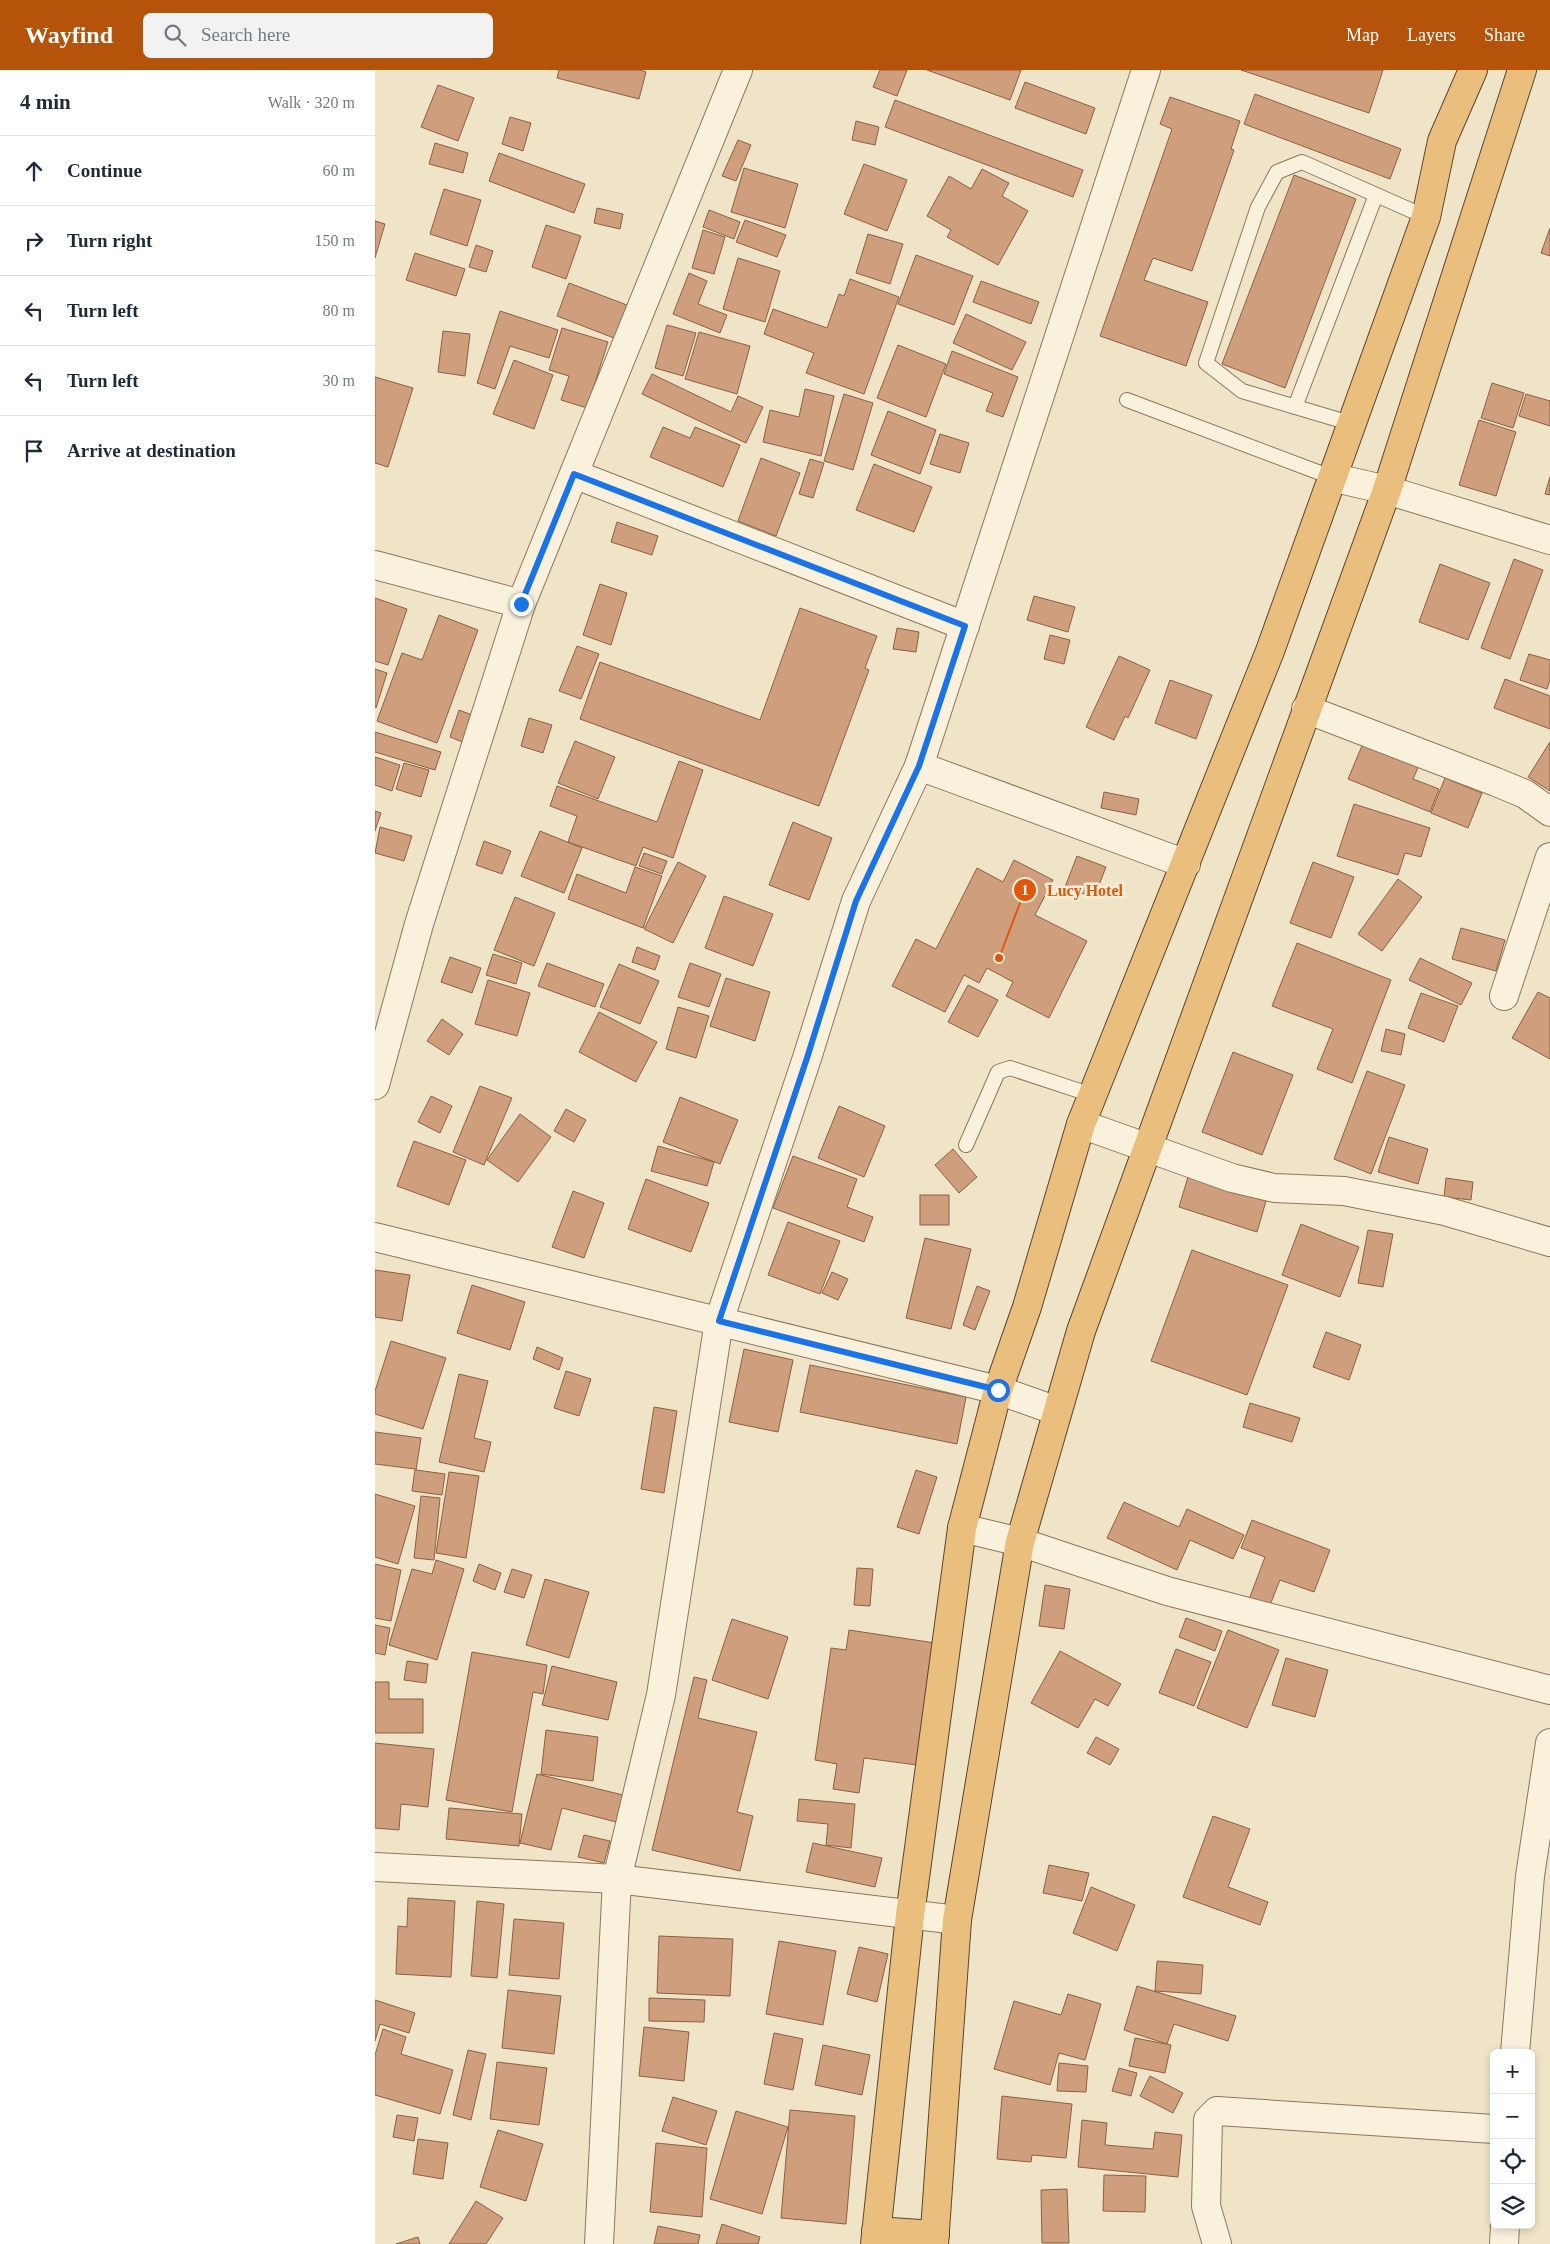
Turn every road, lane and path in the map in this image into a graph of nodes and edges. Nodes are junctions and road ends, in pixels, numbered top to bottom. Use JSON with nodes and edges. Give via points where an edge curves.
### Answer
{"nodes":[{"id":1,"x":738,"y":70,"type":"edge"},
{"id":2,"x":1146,"y":70,"type":"edge"},
{"id":3,"x":1473,"y":70,"type":"edge"},
{"id":4,"x":1522,"y":70,"type":"edge"},
{"id":5,"x":1376,"y":195,"type":"junction"},
{"id":6,"x":1427,"y":217,"type":"junction"},
{"id":7,"x":1127,"y":400,"type":"dead end"},
{"id":8,"x":1295,"y":407,"type":"junction"},
{"id":9,"x":1353,"y":424,"type":"junction"},
{"id":10,"x":574,"y":474,"type":"junction"},
{"id":11,"x":1331,"y":477,"type":"junction"},
{"id":12,"x":1387,"y":490,"type":"junction"},
{"id":13,"x":1550,"y":540,"type":"edge"},
{"id":14,"x":375,"y":565,"type":"edge"},
{"id":15,"x":521,"y":604,"type":"junction"},
{"id":16,"x":965,"y":626,"type":"junction"},
{"id":17,"x":1306,"y":709,"type":"junction"},
{"id":18,"x":919,"y":766,"type":"junction"},
{"id":19,"x":1550,"y":812,"type":"edge"},
{"id":20,"x":1550,"y":857,"type":"edge"},
{"id":21,"x":1186,"y":864,"type":"junction"},
{"id":22,"x":1504,"y":996,"type":"dead end"},
{"id":23,"x":375,"y":1085,"type":"edge"},
{"id":24,"x":1092,"y":1095,"type":"junction"},
{"id":25,"x":1081,"y":1124,"type":"junction"},
{"id":26,"x":966,"y":1144,"type":"dead end"},
{"id":27,"x":1147,"y":1147,"type":"junction"},
{"id":28,"x":375,"y":1237,"type":"edge"},
{"id":29,"x":1550,"y":1242,"type":"edge"},
{"id":30,"x":719,"y":1321,"type":"junction"},
{"id":31,"x":998,"y":1390,"type":"junction"},
{"id":32,"x":1057,"y":1411,"type":"junction"},
{"id":33,"x":962,"y":1528,"type":"junction"},
{"id":34,"x":1020,"y":1542,"type":"junction"},
{"id":35,"x":1550,"y":1690,"type":"edge"},
{"id":36,"x":1550,"y":1743,"type":"edge"},
{"id":37,"x":375,"y":1867,"type":"edge"},
{"id":38,"x":617,"y":1879,"type":"junction"},
{"id":39,"x":910,"y":1915,"type":"junction"},
{"id":40,"x":957,"y":1920,"type":"junction"},
{"id":41,"x":1515,"y":2049,"type":"edge"},
{"id":42,"x":1490,"y":2129,"type":"edge"},
{"id":43,"x":1505,"y":2229,"type":"edge"},
{"id":44,"x":875,"y":2238,"type":"edge"},
{"id":45,"x":934,"y":2240,"type":"edge"},
{"id":46,"x":599,"y":2244,"type":"edge"},
{"id":47,"x":1217,"y":2244,"type":"edge"},
{"id":48,"x":1504,"y":2244,"type":"edge"}],
"edges":[{"from":1,"to":10,"type":"street"},
{"from":2,"to":16,"type":"street"},
{"from":3,"to":6,"type":"highway","via":[[1442,141]]},
{"from":4,"to":12,"type":"highway"},
{"from":5,"to":6,"type":"lane"},
{"from":5,"to":8,"type":"lane"},
{"from":5,"to":8,"type":"lane","via":[[1302,162],[1277,172],[1258,207],[1206,363],[1242,391]]},
{"from":6,"to":9,"type":"highway"},
{"from":7,"to":11,"type":"lane"},
{"from":8,"to":9,"type":"lane"},
{"from":9,"to":11,"type":"highway"},
{"from":10,"to":15,"type":"street"},
{"from":10,"to":16,"type":"street"},
{"from":11,"to":12,"type":"street"},
{"from":11,"to":21,"type":"highway","via":[[1270,652]]},
{"from":12,"to":13,"type":"street"},
{"from":12,"to":17,"type":"highway"},
{"from":14,"to":15,"type":"street"},
{"from":15,"to":23,"type":"street","via":[[419,924]]},
{"from":16,"to":18,"type":"street"},
{"from":17,"to":19,"type":"street","via":[[1511,788]]},
{"from":17,"to":27,"type":"highway"},
{"from":18,"to":21,"type":"street"},
{"from":18,"to":30,"type":"street","via":[[856,901]]},
{"from":20,"to":22,"type":"street"},
{"from":21,"to":24,"type":"highway"},
{"from":24,"to":25,"type":"highway"},
{"from":24,"to":26,"type":"lane","via":[[1010,1068],[997,1072]]},
{"from":25,"to":27,"type":"street"},
{"from":25,"to":31,"type":"highway","via":[[1027,1307]]},
{"from":27,"to":29,"type":"street","via":[[1232,1178],[1274,1188],[1344,1191],[1445,1211]]},
{"from":27,"to":32,"type":"highway","via":[[1081,1332]]},
{"from":28,"to":30,"type":"street"},
{"from":30,"to":31,"type":"street"},
{"from":30,"to":38,"type":"street","via":[[661,1695]]},
{"from":31,"to":32,"type":"street"},
{"from":31,"to":33,"type":"highway"},
{"from":32,"to":34,"type":"highway"},
{"from":33,"to":34,"type":"street"},
{"from":33,"to":39,"type":"highway"},
{"from":34,"to":35,"type":"street","via":[[1167,1591]]},
{"from":34,"to":40,"type":"highway"},
{"from":36,"to":41,"type":"street","via":[[1530,1876]]},
{"from":37,"to":38,"type":"street"},
{"from":38,"to":39,"type":"street"},
{"from":38,"to":46,"type":"street"},
{"from":39,"to":40,"type":"street"},
{"from":39,"to":44,"type":"highway"},
{"from":40,"to":45,"type":"highway"},
{"from":42,"to":47,"type":"street","via":[[1217,2110],[1208,2120],[1206,2206]]},
{"from":43,"to":48,"type":"street"},
{"from":44,"to":45,"type":"highway"}]}
